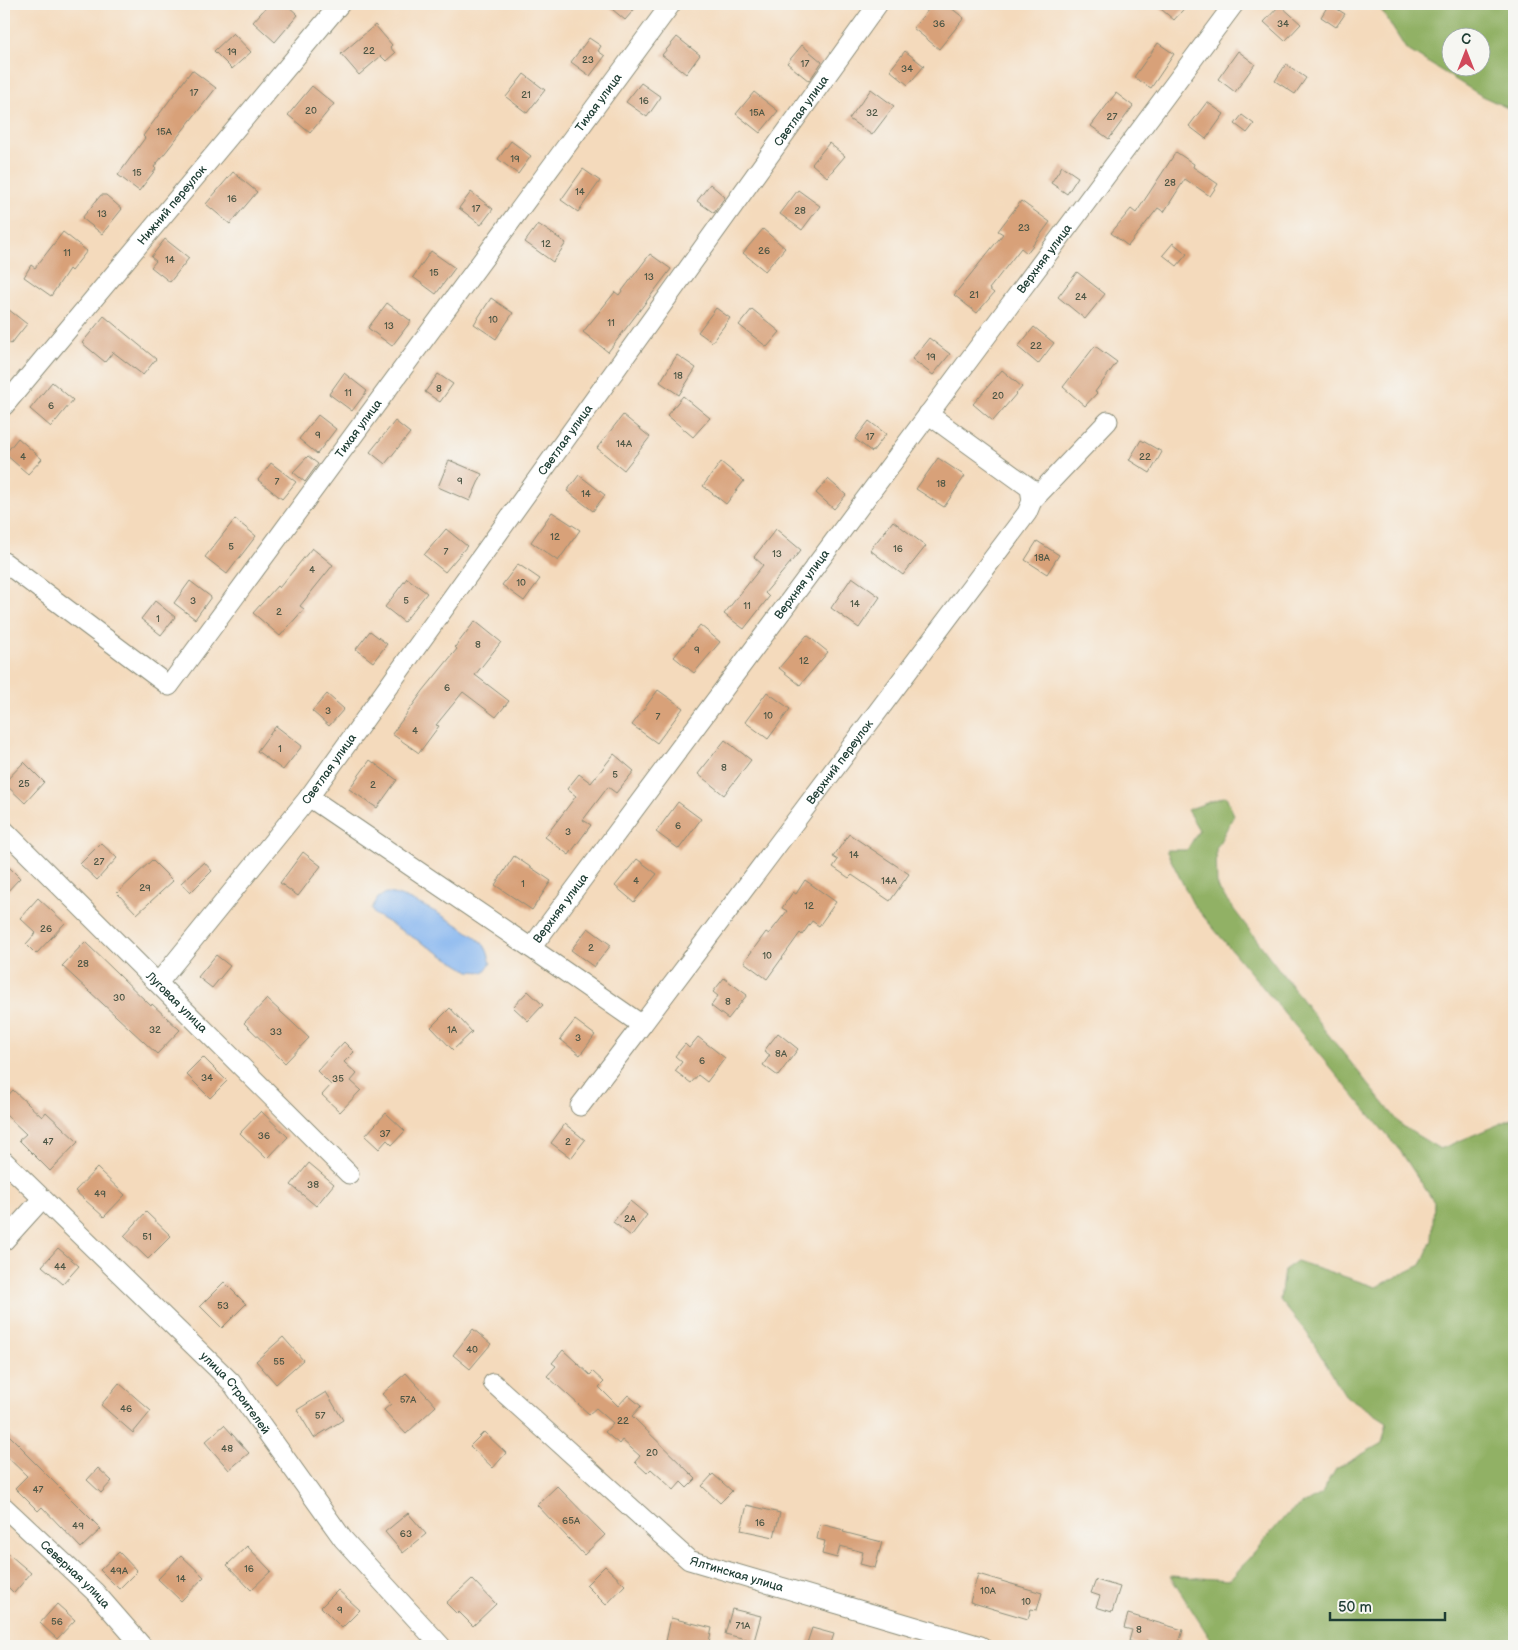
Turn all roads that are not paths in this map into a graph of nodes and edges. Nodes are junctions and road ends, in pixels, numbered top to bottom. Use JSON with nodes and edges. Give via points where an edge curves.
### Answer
{"nodes":[{"id":1,"x":340,"y":4,"type":"edge"},
{"id":2,"x":671,"y":4,"type":"edge"},
{"id":3,"x":878,"y":4,"type":"edge"},
{"id":4,"x":1234,"y":4,"type":"edge"},
{"id":5,"x":4,"y":406,"type":"edge"},
{"id":6,"x":928,"y":414,"type":"junction"},
{"id":7,"x":1108,"y":421,"type":"dead end"},
{"id":8,"x":1032,"y":501,"type":"junction"},
{"id":9,"x":4,"y":562,"type":"edge"},
{"id":10,"x":309,"y":797,"type":"junction"},
{"id":11,"x":4,"y":830,"type":"edge"},
{"id":12,"x":531,"y":948,"type":"junction"},
{"id":13,"x":158,"y":983,"type":"junction"},
{"id":14,"x":642,"y":1025,"type":"junction"},
{"id":15,"x":580,"y":1106,"type":"dead end"},
{"id":16,"x":4,"y":1161,"type":"edge"},
{"id":17,"x":349,"y":1174,"type":"dead end"},
{"id":18,"x":42,"y":1199,"type":"junction"},
{"id":19,"x":4,"y":1241,"type":"edge"},
{"id":20,"x":493,"y":1383,"type":"dead end"},
{"id":21,"x":4,"y":1507,"type":"edge"},
{"id":22,"x":142,"y":1646,"type":"edge"},
{"id":23,"x":441,"y":1646,"type":"edge"},
{"id":24,"x":981,"y":1646,"type":"edge"}],
"edges":[{"from":1,"to":5,"type":"street","name":"Нижний переулок"},
{"from":2,"to":9,"type":"street","name":"Тихая улица","via":[[169,686]]},
{"from":3,"to":10,"type":"street","name":"Светлая улица"},
{"from":4,"to":6,"type":"street","name":"Верхняя улица"},
{"from":6,"to":8,"type":"street","via":[[1030,488]]},
{"from":6,"to":12,"type":"street","name":"Верхняя улица"},
{"from":7,"to":8,"type":"street","name":"Верхний переулок"},
{"from":8,"to":14,"type":"street","name":"Верхний переулок","via":[[1027,513]]},
{"from":10,"to":12,"type":"street","name":"Верхняя улица"},
{"from":10,"to":13,"type":"street","name":"Светлая улица"},
{"from":11,"to":13,"type":"street","name":"Луговая улица"},
{"from":12,"to":14,"type":"street"},
{"from":13,"to":17,"type":"street","name":"Луговая улица"},
{"from":14,"to":15,"type":"street","name":"Верхний переулок"},
{"from":16,"to":18,"type":"street","name":"улица Строителей"},
{"from":18,"to":19,"type":"street"},
{"from":18,"to":23,"type":"street","name":"улица Строителей","via":[[231,1382],[343,1539]]},
{"from":20,"to":24,"type":"street","name":"Ялтинская улица","via":[[690,1560]]},
{"from":21,"to":22,"type":"street","name":"Северная улица","via":[[95,1592]]}]}
